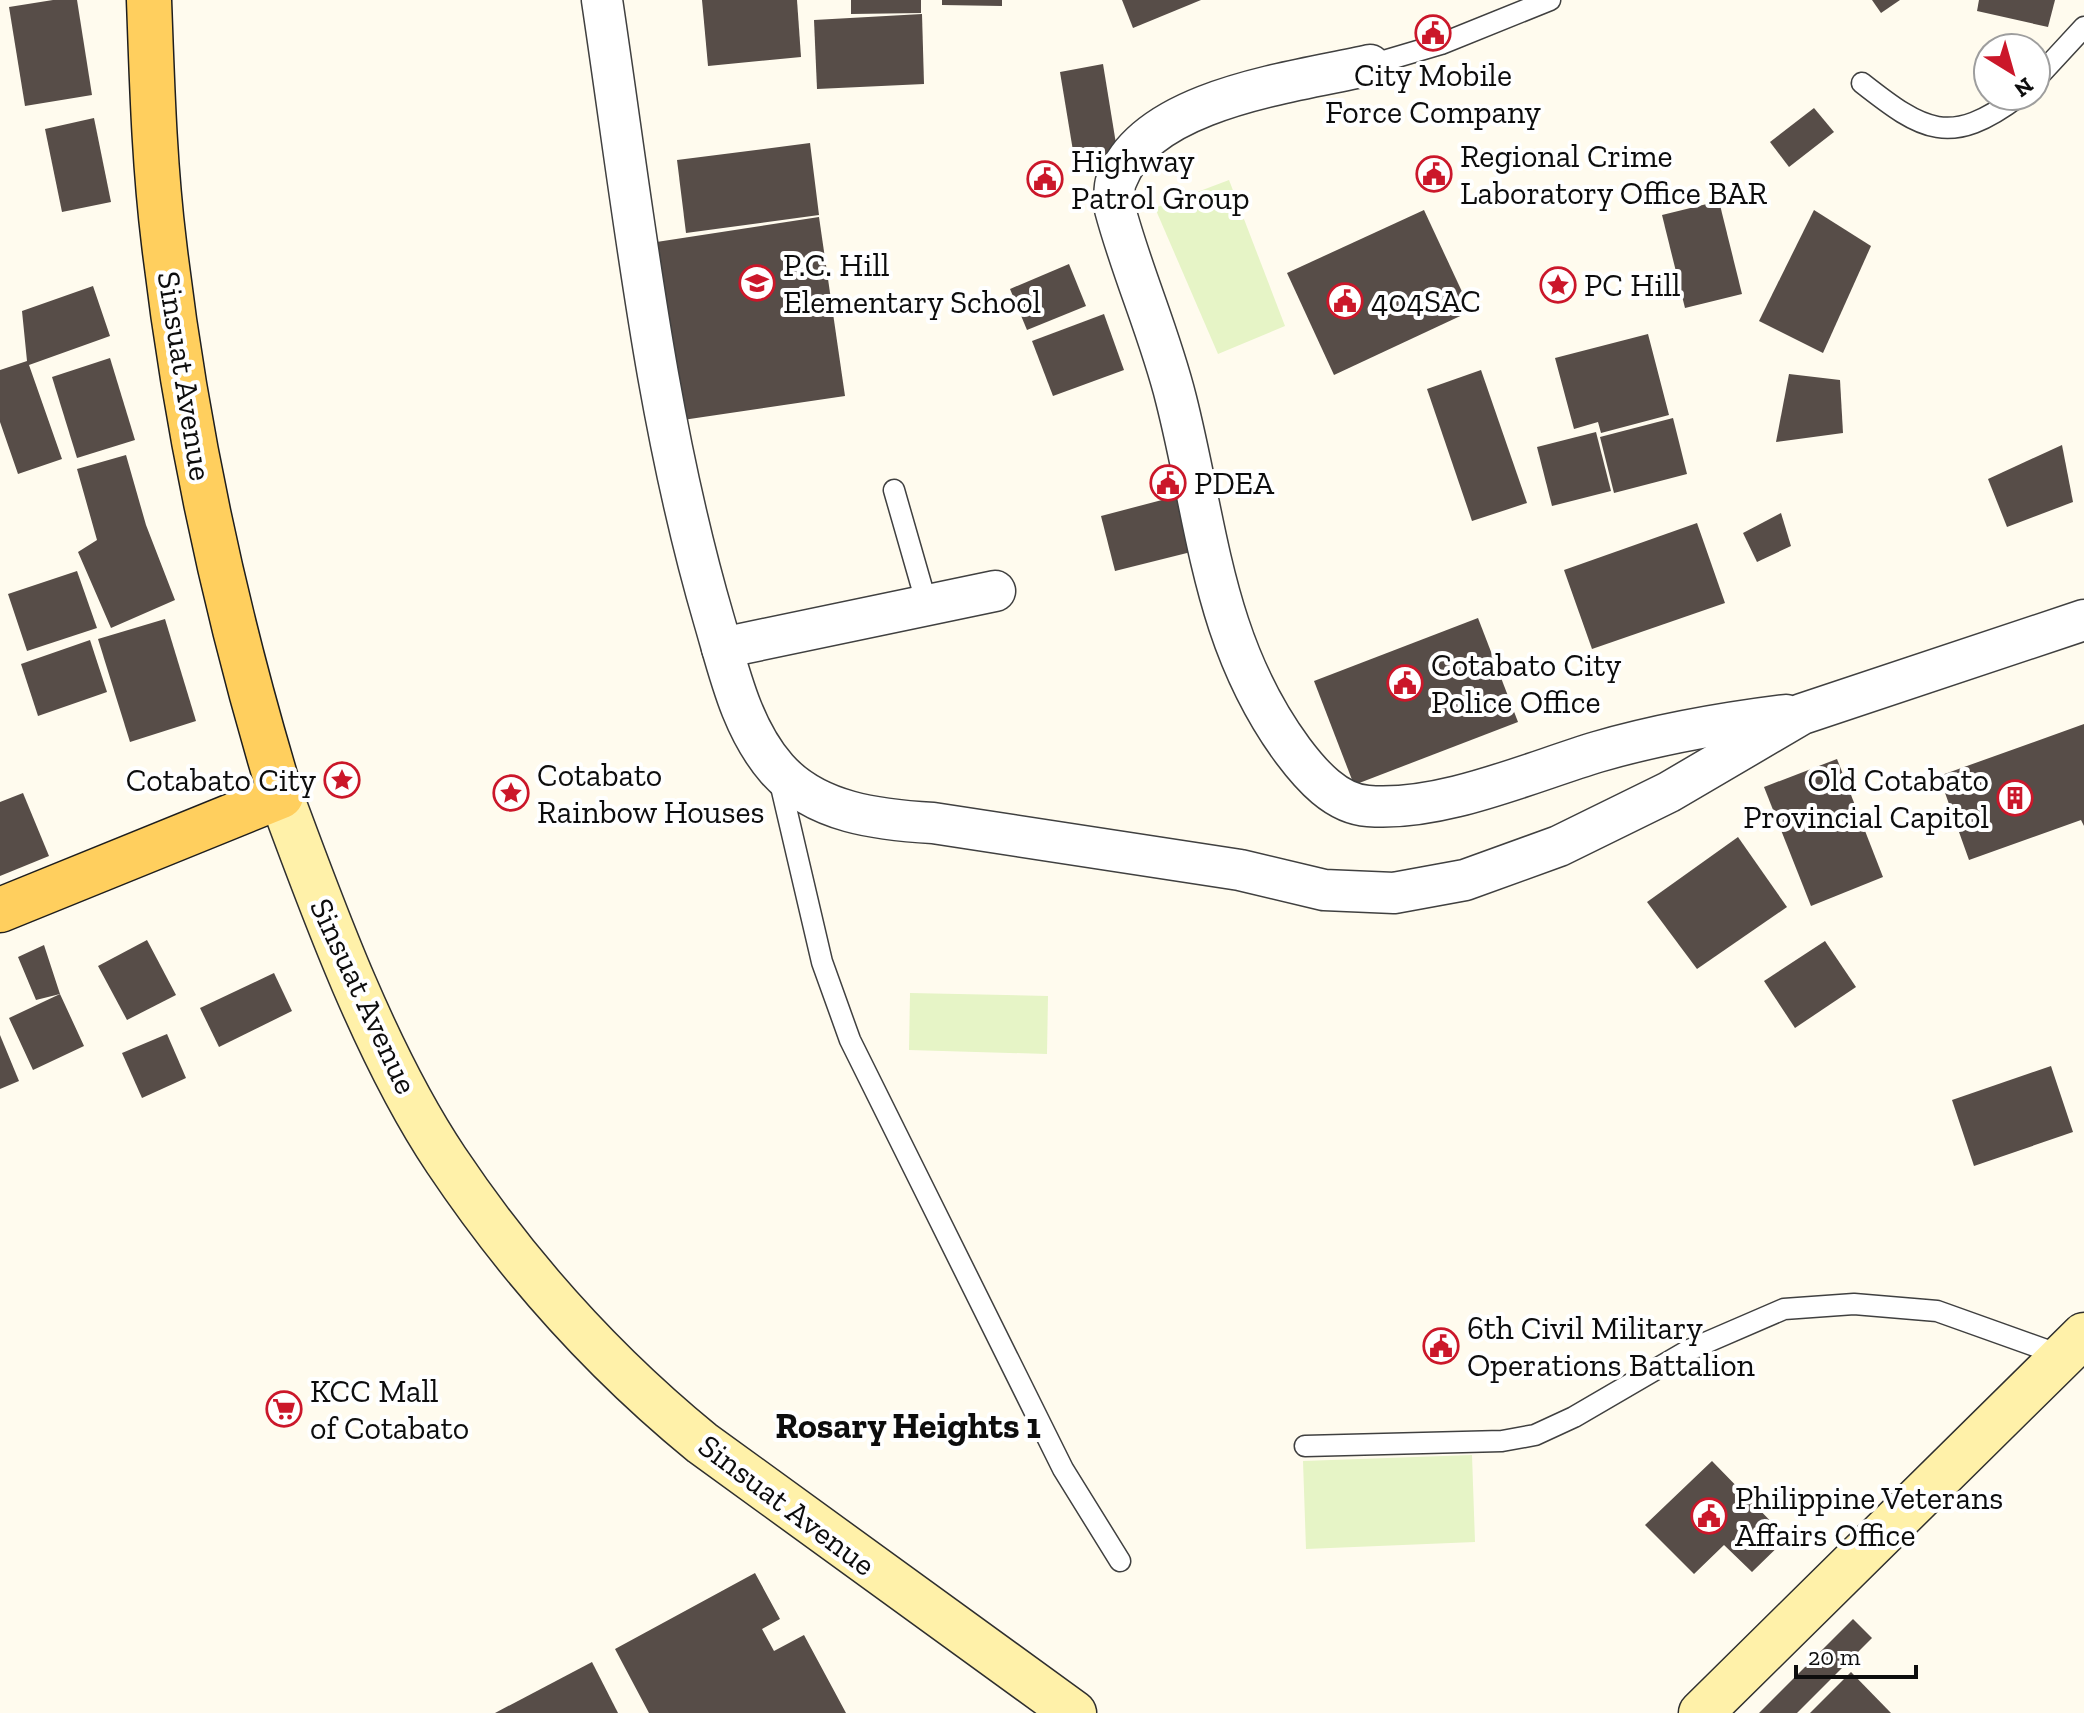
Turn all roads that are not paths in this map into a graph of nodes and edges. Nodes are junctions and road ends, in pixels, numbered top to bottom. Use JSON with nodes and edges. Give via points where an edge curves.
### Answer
{"nodes":[{"id":1,"x":149,"y":0,"type":"edge"},
{"id":2,"x":602,"y":0,"type":"edge"},
{"id":3,"x":1550,"y":0,"type":"edge"},
{"id":4,"x":2084,"y":27,"type":"edge"},
{"id":5,"x":2052,"y":62,"type":"edge"},
{"id":6,"x":1370,"y":65,"type":"joint"},
{"id":7,"x":1862,"y":83,"type":"dead end"},
{"id":8,"x":1993,"y":112,"type":"edge"},
{"id":9,"x":894,"y":490,"type":"dead end"},
{"id":10,"x":995,"y":591,"type":"dead end"},
{"id":11,"x":927,"y":605,"type":"junction"},
{"id":12,"x":2084,"y":620,"type":"edge"},
{"id":13,"x":722,"y":648,"type":"junction"},
{"id":14,"x":1802,"y":714,"type":"junction"},
{"id":15,"x":778,"y":770,"type":"junction"},
{"id":16,"x":281,"y":796,"type":"junction"},
{"id":17,"x":0,"y":910,"type":"edge"},
{"id":18,"x":2074,"y":1346,"type":"edge"},
{"id":19,"x":1305,"y":1446,"type":"dead end"},
{"id":20,"x":1120,"y":1561,"type":"dead end"},
{"id":21,"x":1074,"y":1713,"type":"edge"},
{"id":22,"x":1701,"y":1713,"type":"edge"}],
"edges":[{"from":1,"to":16,"type":"main road","name":"Sinsuat Avenue","via":[[162,227],[183,381],[220,572]]},
{"from":2,"to":13,"type":"street","via":[[680,489]]},
{"from":3,"to":6,"type":"lane","via":[[1441,44]]},
{"from":4,"to":5,"type":"lane"},
{"from":6,"to":14,"type":"street","via":[[1261,90],[1183,115],[1151,133],[1116,181],[1115,209],[1176,397],[1207,556],[1242,663],[1274,725],[1332,793],[1365,806],[1403,806],[1665,733]]},
{"from":7,"to":8,"type":"lane","via":[[1912,121],[1943,129],[1977,122]]},
{"from":9,"to":11,"type":"lane"},
{"from":10,"to":11,"type":"street"},
{"from":11,"to":13,"type":"street"},
{"from":12,"to":14,"type":"street"},
{"from":13,"to":15,"type":"street","via":[[741,707]]},
{"from":14,"to":15,"type":"street","via":[[1669,792],[1559,846],[1465,880],[1394,893],[1324,890],[1149,855],[889,820],[807,795]]},
{"from":15,"to":20,"type":"lane","via":[[822,962],[850,1040],[1063,1469]]},
{"from":16,"to":17,"type":"main road"},
{"from":16,"to":21,"type":"main road","name":"Sinsuat Avenue","via":[[332,928],[410,1097],[444,1158],[547,1293],[650,1401],[702,1443]]},
{"from":18,"to":19,"type":"lane","via":[[1937,1311],[1854,1304],[1784,1309],[1689,1350],[1535,1435],[1502,1441]]},
{"from":18,"to":22,"type":"main road"}]}
